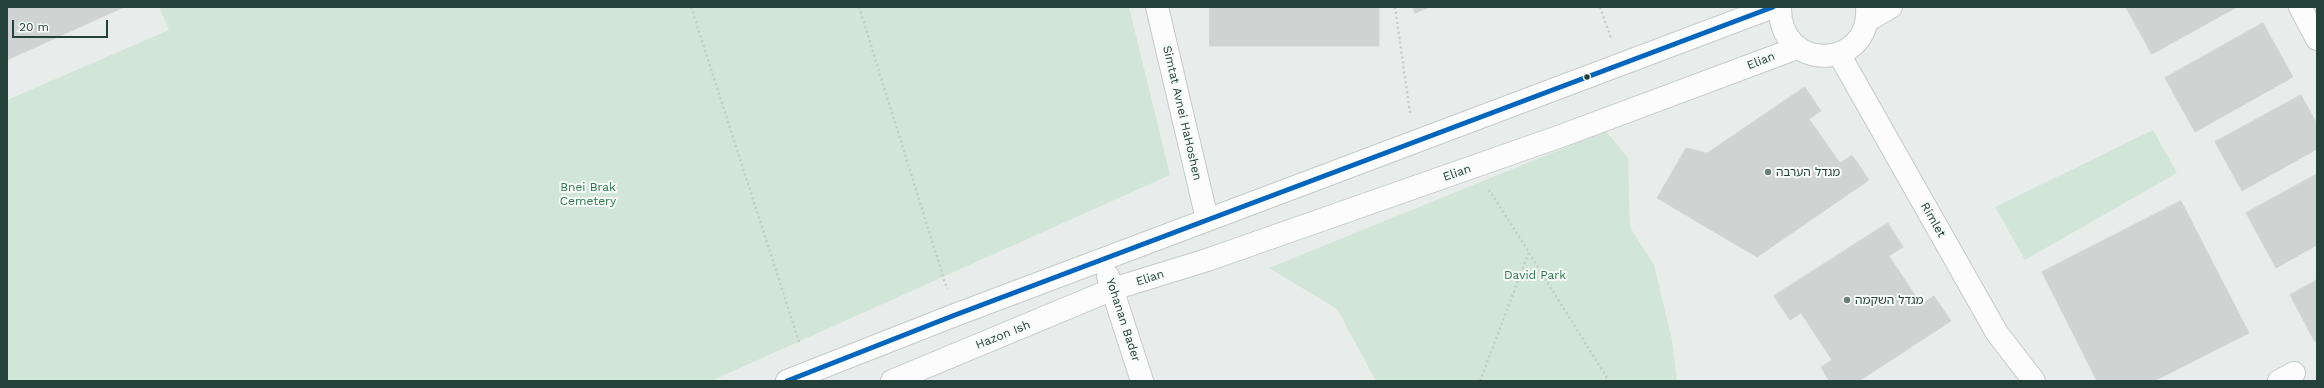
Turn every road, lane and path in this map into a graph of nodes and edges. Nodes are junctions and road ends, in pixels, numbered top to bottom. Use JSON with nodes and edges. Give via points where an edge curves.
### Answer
{"nodes":[{"id":1,"x":691,"y":7,"type":"edge"},
{"id":2,"x":859,"y":7,"type":"edge"},
{"id":3,"x":1157,"y":7,"type":"edge"},
{"id":4,"x":1395,"y":7,"type":"edge"},
{"id":5,"x":1600,"y":7,"type":"edge"},
{"id":6,"x":1773,"y":7,"type":"edge"},
{"id":7,"x":1780,"y":7,"type":"edge"},
{"id":8,"x":1891,"y":7,"type":"edge"},
{"id":9,"x":2300,"y":7,"type":"edge"},
{"id":10,"x":1867,"y":14,"type":"edge"},
{"id":11,"x":2317,"y":39,"type":"edge"},
{"id":12,"x":1797,"y":48,"type":"junction"},
{"id":13,"x":1839,"y":54,"type":"junction"},
{"id":14,"x":1622,"y":64,"type":"junction"},
{"id":15,"x":1414,"y":142,"type":"junction"},
{"id":16,"x":1487,"y":188,"type":"dead end"},
{"id":17,"x":1207,"y":219,"type":"junction"},
{"id":18,"x":1529,"y":252,"type":"junction"},
{"id":19,"x":1102,"y":260,"type":"junction"},
{"id":20,"x":1113,"y":289,"type":"junction"},
{"id":21,"x":955,"y":315,"type":"junction"},
{"id":22,"x":808,"y":371,"type":"junction"},
{"id":23,"x":787,"y":381,"type":"edge"},
{"id":24,"x":892,"y":381,"type":"edge"},
{"id":25,"x":1142,"y":381,"type":"edge"},
{"id":26,"x":1480,"y":381,"type":"edge"},
{"id":27,"x":1609,"y":381,"type":"edge"},
{"id":28,"x":2034,"y":381,"type":"edge"}],
"edges":[{"from":1,"to":22,"type":"path"},
{"from":2,"to":21,"type":"path"},
{"from":3,"to":17,"type":"street","name":"Simtat Avnei HaHoshen"},
{"from":4,"to":15,"type":"path"},
{"from":5,"to":14,"type":"path"},
{"from":6,"to":14,"type":"street"},
{"from":7,"to":12,"type":"street","via":[[1782,28]]},
{"from":8,"to":10,"type":"street"},
{"from":9,"to":11,"type":"street"},
{"from":10,"to":13,"type":"street","via":[[1859,39]]},
{"from":12,"to":13,"type":"street","via":[[1810,55],[1824,57]]},
{"from":12,"to":20,"type":"street","name":"Elian","via":[[1526,148],[1207,260]]},
{"from":13,"to":28,"type":"street","name":"Rimlet","via":[[1997,333]]},
{"from":14,"to":15,"type":"street"},
{"from":15,"to":17,"type":"street"},
{"from":16,"to":18,"type":"path"},
{"from":17,"to":19,"type":"street"},
{"from":18,"to":26,"type":"path"},
{"from":18,"to":27,"type":"path"},
{"from":19,"to":20,"type":"street","name":"Yohanan Bader"},
{"from":19,"to":21,"type":"street"},
{"from":20,"to":24,"type":"street","name":"Hazon Ish"},
{"from":20,"to":25,"type":"street","name":"Yohanan Bader"},
{"from":21,"to":22,"type":"street"},
{"from":22,"to":23,"type":"street"}]}
